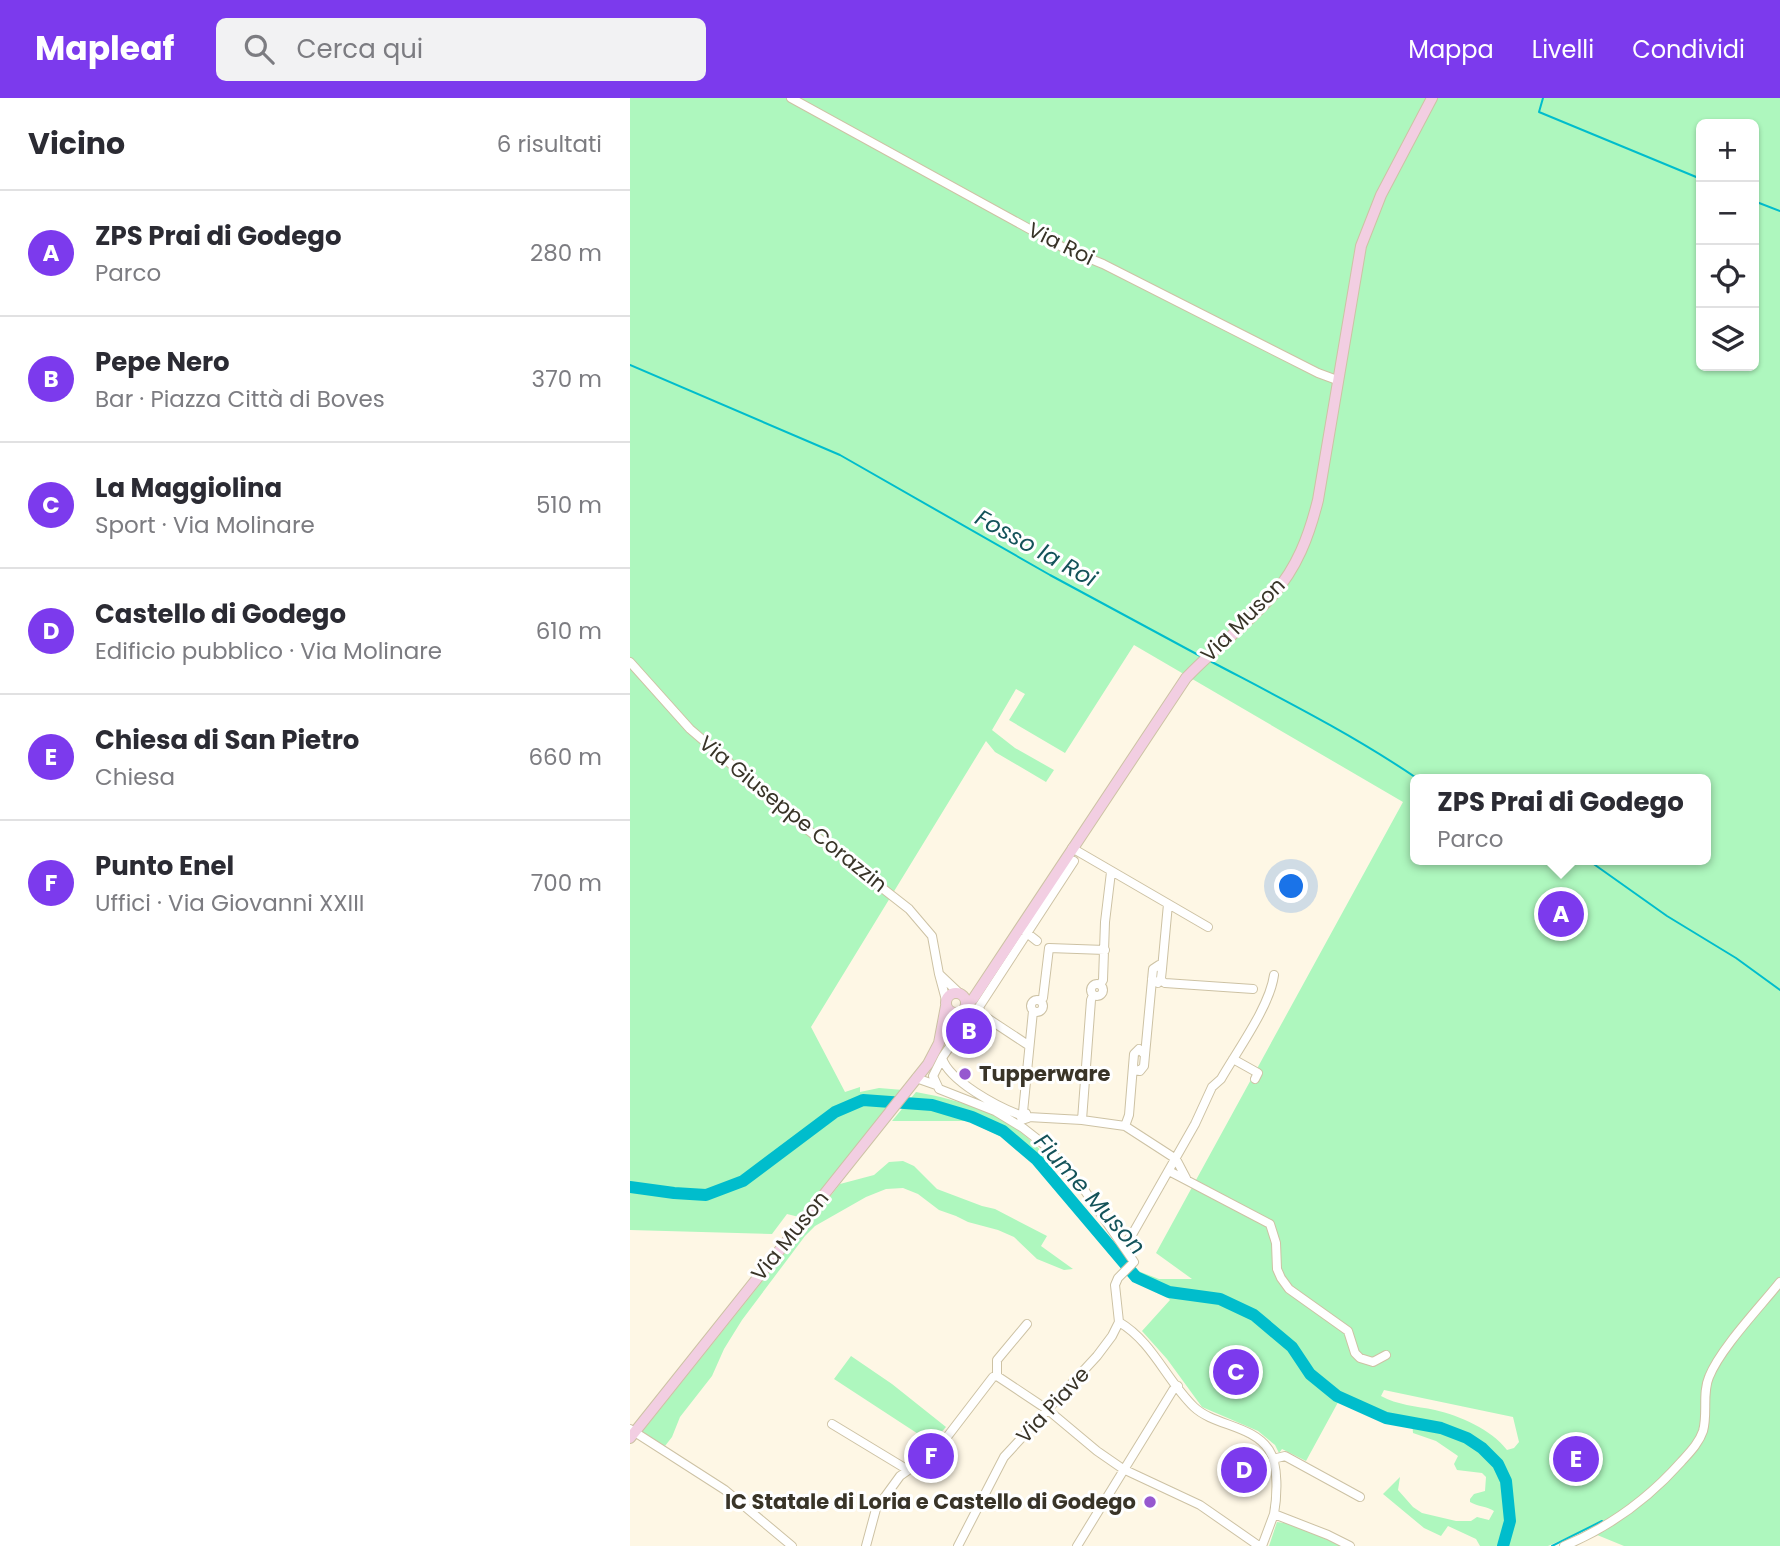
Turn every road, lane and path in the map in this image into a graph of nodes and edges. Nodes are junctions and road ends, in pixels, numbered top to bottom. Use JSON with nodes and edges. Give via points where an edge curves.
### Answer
{"nodes":[{"id":1,"x":791,"y":98,"type":"edge"},
{"id":2,"x":1432,"y":98,"type":"edge"},
{"id":3,"x":1337,"y":380,"type":"junction"},
{"id":4,"x":630,"y":662,"type":"edge"},
{"id":5,"x":1072,"y":848,"type":"junction"},
{"id":6,"x":1074,"y":861,"type":"dead end"},
{"id":7,"x":1111,"y":872,"type":"junction"},
{"id":8,"x":1059,"y":877,"type":"junction"},
{"id":9,"x":1168,"y":904,"type":"junction"},
{"id":10,"x":1208,"y":927,"type":"dead end"},
{"id":11,"x":1023,"y":931,"type":"junction"},
{"id":12,"x":1048,"y":949,"type":"junction"},
{"id":13,"x":1105,"y":950,"type":"junction"},
{"id":14,"x":939,"y":974,"type":"junction"},
{"id":15,"x":1274,"y":975,"type":"dead end"},
{"id":16,"x":986,"y":978,"type":"junction"},
{"id":17,"x":1155,"y":982,"type":"junction"},
{"id":18,"x":1253,"y":989,"type":"dead end"},
{"id":19,"x":958,"y":992,"type":"junction"},
{"id":20,"x":966,"y":1005,"type":"junction"},
{"id":21,"x":951,"y":1008,"type":"junction"},
{"id":22,"x":959,"y":1032,"type":"junction"},
{"id":23,"x":1028,"y":1045,"type":"junction"},
{"id":24,"x":942,"y":1058,"type":"junction"},
{"id":25,"x":1233,"y":1059,"type":"junction"},
{"id":26,"x":916,"y":1079,"type":"junction"},
{"id":27,"x":1255,"y":1079,"type":"dead end"},
{"id":28,"x":936,"y":1085,"type":"junction"},
{"id":29,"x":1024,"y":1115,"type":"junction"},
{"id":30,"x":1082,"y":1119,"type":"junction"},
{"id":31,"x":1125,"y":1126,"type":"junction"},
{"id":32,"x":1176,"y":1159,"type":"junction"},
{"id":33,"x":1169,"y":1171,"type":"junction"},
{"id":34,"x":1187,"y":1179,"type":"junction"},
{"id":35,"x":1124,"y":1245,"type":"junction"},
{"id":36,"x":1780,"y":1282,"type":"edge"},
{"id":37,"x":1119,"y":1322,"type":"junction"},
{"id":38,"x":1027,"y":1324,"type":"dead end"},
{"id":39,"x":1386,"y":1355,"type":"dead end"},
{"id":40,"x":997,"y":1377,"type":"junction"},
{"id":41,"x":1178,"y":1387,"type":"junction"},
{"id":42,"x":1048,"y":1410,"type":"junction"},
{"id":43,"x":832,"y":1424,"type":"dead end"},
{"id":44,"x":631,"y":1433,"type":"edge"},
{"id":45,"x":1272,"y":1459,"type":"junction"},
{"id":46,"x":1123,"y":1469,"type":"junction"},
{"id":47,"x":908,"y":1470,"type":"junction"},
{"id":48,"x":1360,"y":1497,"type":"dead end"},
{"id":49,"x":1274,"y":1514,"type":"junction"},
{"id":50,"x":792,"y":1546,"type":"edge"},
{"id":51,"x":866,"y":1546,"type":"edge"},
{"id":52,"x":958,"y":1546,"type":"edge"},
{"id":53,"x":1077,"y":1546,"type":"edge"},
{"id":54,"x":1261,"y":1546,"type":"edge"},
{"id":55,"x":1350,"y":1546,"type":"edge"},
{"id":56,"x":1564,"y":1546,"type":"edge"}],
"edges":[{"from":1,"to":3,"type":"street","name":"Via Roi","via":[[1064,248]]},
{"from":2,"to":3,"type":"main road","name":"Via Muson","via":[[1366,230]]},
{"from":3,"to":5,"type":"main road","name":"Via Muson","via":[[1318,500],[1305,544],[1290,573],[1272,597],[1205,657],[1174,695]]},
{"from":4,"to":14,"type":"street","name":"Via Giuseppe Corazzin","via":[[690,729],[909,909],[932,936]]},
{"from":5,"to":7,"type":"street"},
{"from":5,"to":8,"type":"main road","name":"Via Muson"},
{"from":6,"to":8,"type":"street"},
{"from":7,"to":9,"type":"street"},
{"from":7,"to":13,"type":"street"},
{"from":8,"to":11,"type":"main road","name":"Via Muson"},
{"from":9,"to":10,"type":"street"},
{"from":9,"to":17,"type":"street","via":[[1161,964],[1153,969]]},
{"from":11,"to":12,"type":"street"},
{"from":11,"to":16,"type":"main road","name":"Via Muson"},
{"from":11,"to":23,"type":"street","via":[[979,1012]]},
{"from":12,"to":13,"type":"street"},
{"from":12,"to":23,"type":"street","via":[[1043,998],[1030,1005]]},
{"from":13,"to":30,"type":"street","via":[[1103,989],[1091,1000]]},
{"from":14,"to":19,"type":"street"},
{"from":14,"to":21,"type":"street","name":"Via Giuseppe Corazzin"},
{"from":15,"to":25,"type":"street","via":[[1272,988]]},
{"from":16,"to":19,"type":"main road","name":"Via Muson"},
{"from":16,"to":20,"type":"main road","name":"Via Muson"},
{"from":17,"to":18,"type":"street"},
{"from":17,"to":31,"type":"street","via":[[1143,1050],[1133,1054]]},
{"from":19,"to":20,"type":"main road"},
{"from":19,"to":21,"type":"main road","name":"Via Muson","via":[[950,994]]},
{"from":20,"to":21,"type":"main road","name":"Via Muson","via":[[961,1012]]},
{"from":20,"to":22,"type":"street","via":[[965,1025]]},
{"from":21,"to":22,"type":"street","name":"Via Giuseppe Corazzin","via":[[960,1023]]},
{"from":21,"to":26,"type":"main road","name":"Via Muson","via":[[935,1052]]},
{"from":22,"to":24,"type":"street"},
{"from":23,"to":29,"type":"street"},
{"from":24,"to":28,"type":"street","via":[[933,1073]]},
{"from":24,"to":29,"type":"street","via":[[957,1078],[1000,1107]]},
{"from":25,"to":27,"type":"street","via":[[1258,1073]]},
{"from":25,"to":32,"type":"street","via":[[1212,1087]]},
{"from":26,"to":28,"type":"street"},
{"from":26,"to":44,"type":"main road","name":"Via Muson"},
{"from":28,"to":35,"type":"street","via":[[995,1111],[1037,1138],[1074,1177]]},
{"from":29,"to":30,"type":"street"},
{"from":30,"to":31,"type":"street"},
{"from":31,"to":32,"type":"street"},
{"from":32,"to":33,"type":"street"},
{"from":32,"to":34,"type":"street"},
{"from":33,"to":34,"type":"street"},
{"from":33,"to":35,"type":"street"},
{"from":34,"to":39,"type":"street","via":[[1270,1224],[1277,1269],[1289,1289],[1348,1331],[1360,1359],[1373,1362]]},
{"from":35,"to":37,"type":"street","via":[[1133,1265],[1115,1285]]},
{"from":36,"to":56,"type":"street","via":[[1708,1378],[1703,1430],[1694,1447],[1633,1507],[1596,1532]]},
{"from":37,"to":41,"type":"street","via":[[1136,1332]]},
{"from":37,"to":42,"type":"street","name":"Via Piave","via":[[1097,1356]]},
{"from":38,"to":40,"type":"street","via":[[997,1360]]},
{"from":40,"to":42,"type":"street"},
{"from":40,"to":47,"type":"street","via":[[937,1450]]},
{"from":41,"to":45,"type":"street","via":[[1198,1410],[1261,1441]]},
{"from":41,"to":46,"type":"street"},
{"from":42,"to":46,"type":"street"},
{"from":42,"to":52,"type":"street","name":"Via Piave","via":[[1004,1457]]},
{"from":43,"to":47,"type":"street"},
{"from":44,"to":50,"type":"street","via":[[725,1490]]},
{"from":45,"to":48,"type":"street","via":[[1285,1456]]},
{"from":45,"to":49,"type":"street"},
{"from":46,"to":53,"type":"street"},
{"from":46,"to":54,"type":"street","via":[[1200,1505]]},
{"from":47,"to":51,"type":"street","via":[[876,1509]]},
{"from":49,"to":54,"type":"street"},
{"from":49,"to":55,"type":"street"}]}
